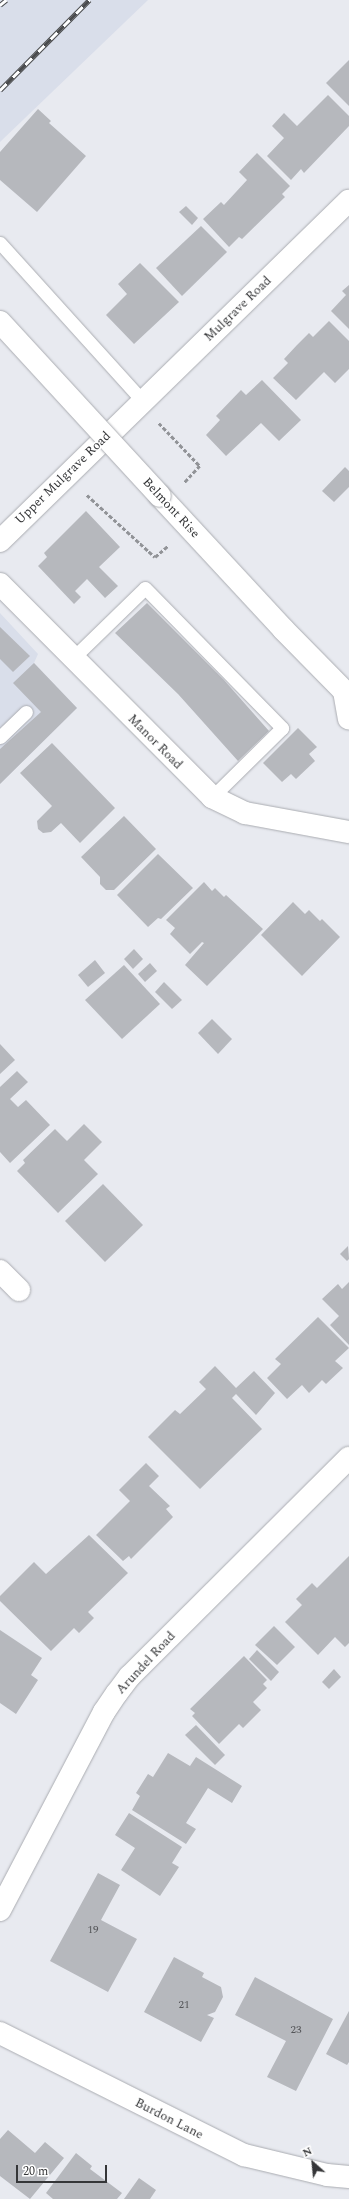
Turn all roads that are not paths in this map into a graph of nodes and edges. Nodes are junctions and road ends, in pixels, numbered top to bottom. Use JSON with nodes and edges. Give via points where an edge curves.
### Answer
{"nodes":[{"id":1,"x":349,"y":201,"type":"edge"},
{"id":2,"x":0,"y":243,"type":"edge"},
{"id":3,"x":0,"y":322,"type":"edge"},
{"id":4,"x":143,"y":401,"type":"junction"},
{"id":5,"x":127,"y":416,"type":"joint"},
{"id":6,"x":0,"y":541,"type":"edge"},
{"id":7,"x":0,"y":584,"type":"edge"},
{"id":8,"x":73,"y":658,"type":"junction"},
{"id":9,"x":346,"y":692,"type":"edge"},
{"id":10,"x":26,"y":712,"type":"dead end"},
{"id":11,"x":349,"y":719,"type":"edge"},
{"id":12,"x":0,"y":737,"type":"edge"},
{"id":13,"x":212,"y":797,"type":"junction"},
{"id":14,"x":349,"y":832,"type":"edge"},
{"id":15,"x":0,"y":1271,"type":"edge"},
{"id":16,"x":19,"y":1290,"type":"dead end"},
{"id":17,"x":349,"y":1458,"type":"edge"},
{"id":18,"x":0,"y":1910,"type":"edge"},
{"id":19,"x":0,"y":2032,"type":"edge"},
{"id":20,"x":349,"y":2177,"type":"edge"}],
"edges":[{"from":1,"to":4,"type":"main road","name":"Mulgrave Road"},
{"from":2,"to":4,"type":"lane"},
{"from":3,"to":9,"type":"main road","name":"Belmont Rise","bridge":true},
{"from":4,"to":5,"type":"main road","name":"Mulgrave Road"},
{"from":5,"to":6,"type":"main road","name":"Upper Mulgrave Road"},
{"from":7,"to":8,"type":"main road","name":"Manor Road"},
{"from":8,"to":13,"type":"main road","name":"Manor Road"},
{"from":8,"to":13,"type":"lane","via":[[144,588],[282,728]]},
{"from":9,"to":11,"type":"main road","name":"Belmont Rise"},
{"from":10,"to":12,"type":"lane"},
{"from":13,"to":14,"type":"main road","name":"Manor Road","via":[[245,813]]},
{"from":15,"to":16,"type":"main road"},
{"from":17,"to":18,"type":"main road","name":"Arundel Road","via":[[121,1687],[104,1712]]},
{"from":19,"to":20,"type":"main road","name":"Burdon Lane","via":[[244,2155],[314,2172]]}]}
